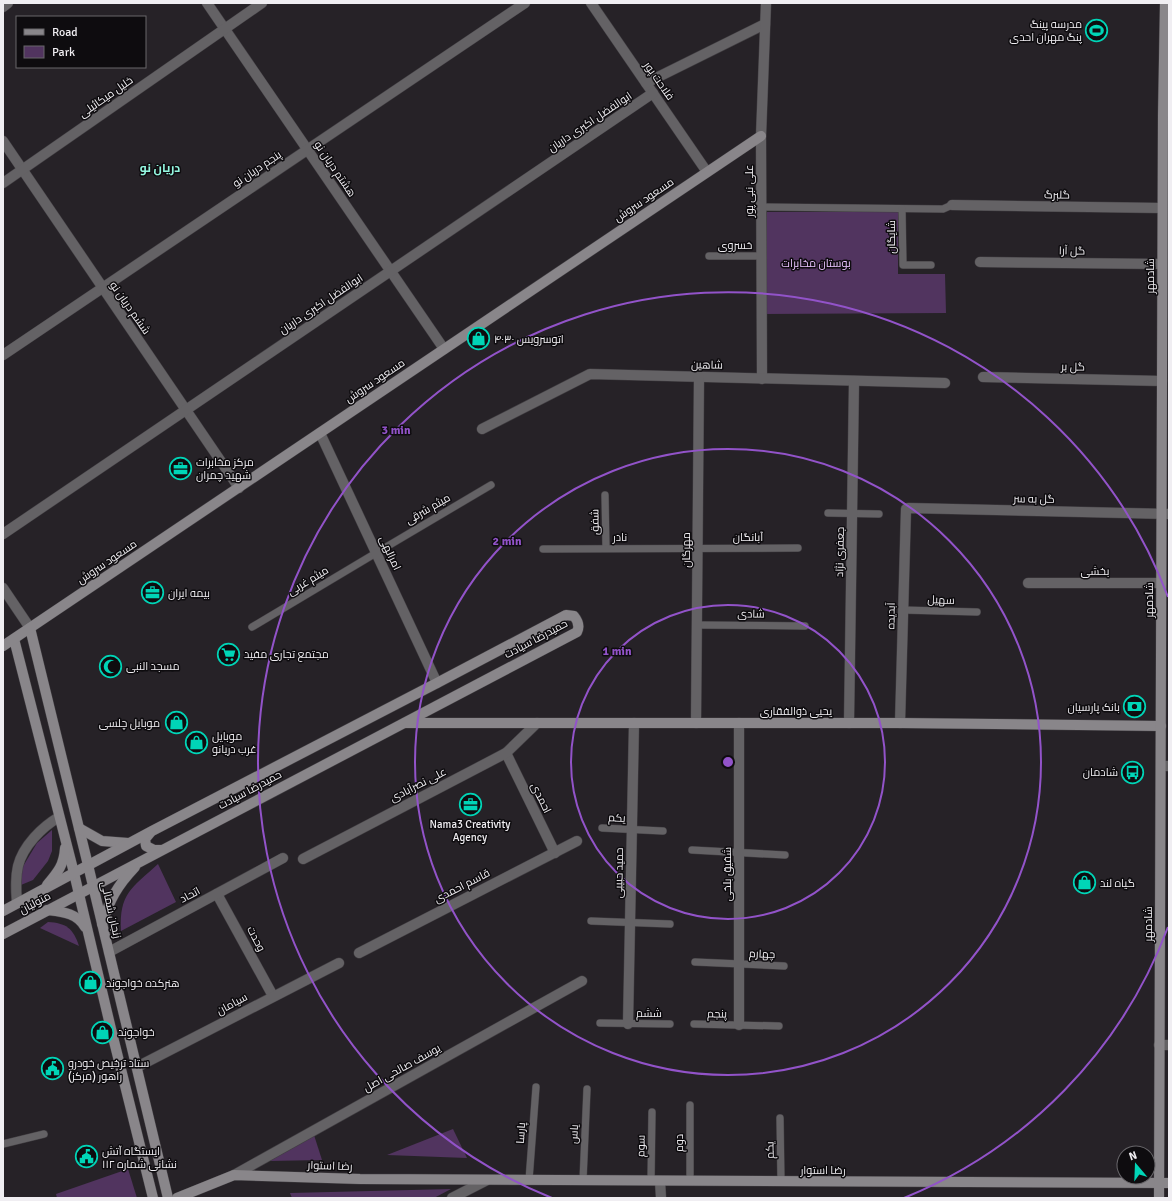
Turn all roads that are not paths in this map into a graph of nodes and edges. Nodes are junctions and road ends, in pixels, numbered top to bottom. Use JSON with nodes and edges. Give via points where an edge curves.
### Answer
{"nodes":[{"id":1,"x":8,"y":3,"type":"edge"},
{"id":2,"x":207,"y":3,"type":"edge"},
{"id":3,"x":262,"y":3,"type":"edge"},
{"id":4,"x":525,"y":3,"type":"edge"},
{"id":5,"x":591,"y":3,"type":"edge"},
{"id":6,"x":766,"y":3,"type":"edge"},
{"id":7,"x":1165,"y":3,"type":"edge"},
{"id":8,"x":3,"y":7,"type":"edge"},
{"id":9,"x":765,"y":24,"type":"junction"},
{"id":10,"x":224,"y":28,"type":"junction"},
{"id":11,"x":646,"y":83,"type":"junction"},
{"id":12,"x":653,"y":93,"type":"junction"},
{"id":13,"x":1166,"y":115,"type":"edge"},
{"id":14,"x":761,"y":136,"type":"junction"},
{"id":15,"x":3,"y":141,"type":"edge"},
{"id":16,"x":307,"y":150,"type":"junction"},
{"id":17,"x":23,"y":170,"type":"junction"},
{"id":18,"x":707,"y":172,"type":"junction"},
{"id":19,"x":1166,"y":179,"type":"edge"},
{"id":20,"x":3,"y":183,"type":"edge"},
{"id":21,"x":761,"y":207,"type":"junction"},
{"id":22,"x":948,"y":207,"type":"joint"},
{"id":23,"x":1162,"y":208,"type":"junction"},
{"id":24,"x":902,"y":209,"type":"junction"},
{"id":25,"x":709,"y":256,"type":"dead end"},
{"id":26,"x":761,"y":256,"type":"junction"},
{"id":27,"x":980,"y":262,"type":"dead end"},
{"id":28,"x":1162,"y":264,"type":"junction"},
{"id":29,"x":931,"y":265,"type":"dead end"},
{"id":30,"x":391,"y":271,"type":"junction"},
{"id":31,"x":102,"y":288,"type":"junction"},
{"id":32,"x":1166,"y":294,"type":"edge"},
{"id":33,"x":444,"y":349,"type":"junction"},
{"id":34,"x":3,"y":355,"type":"edge"},
{"id":35,"x":699,"y":377,"type":"junction"},
{"id":36,"x":983,"y":377,"type":"dead end"},
{"id":37,"x":762,"y":379,"type":"junction"},
{"id":38,"x":854,"y":381,"type":"junction"},
{"id":39,"x":1162,"y":381,"type":"junction"},
{"id":40,"x":945,"y":383,"type":"dead end"},
{"id":41,"x":1165,"y":401,"type":"edge"},
{"id":42,"x":186,"y":410,"type":"junction"},
{"id":43,"x":482,"y":429,"type":"dead end"},
{"id":44,"x":320,"y":433,"type":"junction"},
{"id":45,"x":491,"y":485,"type":"dead end"},
{"id":46,"x":239,"y":488,"type":"junction"},
{"id":47,"x":605,"y":495,"type":"dead end"},
{"id":48,"x":906,"y":509,"type":"joint"},
{"id":49,"x":828,"y":513,"type":"dead end"},
{"id":50,"x":852,"y":513,"type":"junction"},
{"id":51,"x":879,"y":514,"type":"dead end"},
{"id":52,"x":1165,"y":514,"type":"edge"},
{"id":53,"x":3,"y":534,"type":"edge"},
{"id":54,"x":606,"y":548,"type":"junction"},
{"id":55,"x":698,"y":548,"type":"junction"},
{"id":56,"x":798,"y":548,"type":"dead end"},
{"id":57,"x":543,"y":549,"type":"dead end"},
{"id":58,"x":376,"y":552,"type":"junction"},
{"id":59,"x":1028,"y":582,"type":"dead end"},
{"id":60,"x":1161,"y":583,"type":"junction"},
{"id":61,"x":3,"y":588,"type":"edge"},
{"id":62,"x":903,"y":610,"type":"junction"},
{"id":63,"x":977,"y":612,"type":"dead end"},
{"id":64,"x":697,"y":625,"type":"junction"},
{"id":65,"x":805,"y":626,"type":"dead end"},
{"id":66,"x":252,"y":627,"type":"dead end"},
{"id":67,"x":30,"y":628,"type":"junction"},
{"id":68,"x":1165,"y":638,"type":"edge"},
{"id":69,"x":14,"y":639,"type":"junction"},
{"id":70,"x":3,"y":646,"type":"edge"},
{"id":71,"x":437,"y":684,"type":"junction"},
{"id":72,"x":427,"y":710,"type":"junction"},
{"id":73,"x":403,"y":723,"type":"junction"},
{"id":74,"x":432,"y":723,"type":"junction"},
{"id":75,"x":537,"y":723,"type":"junction"},
{"id":76,"x":634,"y":723,"type":"junction"},
{"id":77,"x":696,"y":723,"type":"junction"},
{"id":78,"x":739,"y":723,"type":"junction"},
{"id":79,"x":849,"y":723,"type":"junction"},
{"id":80,"x":900,"y":723,"type":"junction"},
{"id":81,"x":1161,"y":726,"type":"junction"},
{"id":82,"x":506,"y":753,"type":"junction"},
{"id":83,"x":1165,"y":766,"type":"edge"},
{"id":84,"x":59,"y":817,"type":"junction"},
{"id":85,"x":79,"y":828,"type":"junction"},
{"id":86,"x":602,"y":828,"type":"dead end"},
{"id":87,"x":632,"y":830,"type":"junction"},
{"id":88,"x":152,"y":831,"type":"junction"},
{"id":89,"x":663,"y":831,"type":"dead end"},
{"id":90,"x":66,"y":842,"type":"junction"},
{"id":91,"x":130,"y":842,"type":"junction"},
{"id":92,"x":577,"y":842,"type":"dead end"},
{"id":93,"x":161,"y":850,"type":"junction"},
{"id":94,"x":692,"y":850,"type":"dead end"},
{"id":95,"x":739,"y":852,"type":"junction"},
{"id":96,"x":555,"y":853,"type":"junction"},
{"id":97,"x":785,"y":855,"type":"dead end"},
{"id":98,"x":283,"y":858,"type":"dead end"},
{"id":99,"x":303,"y":859,"type":"dead end"},
{"id":100,"x":142,"y":860,"type":"junction"},
{"id":101,"x":88,"y":865,"type":"junction"},
{"id":102,"x":74,"y":873,"type":"junction"},
{"id":103,"x":93,"y":886,"type":"junction"},
{"id":104,"x":44,"y":889,"type":"junction"},
{"id":105,"x":79,"y":893,"type":"junction"},
{"id":106,"x":217,"y":894,"type":"junction"},
{"id":107,"x":1164,"y":900,"type":"edge"},
{"id":108,"x":17,"y":904,"type":"junction"},
{"id":109,"x":47,"y":910,"type":"junction"},
{"id":110,"x":3,"y":911,"type":"edge"},
{"id":111,"x":591,"y":921,"type":"dead end"},
{"id":112,"x":630,"y":923,"type":"junction"},
{"id":113,"x":102,"y":924,"type":"junction"},
{"id":114,"x":670,"y":924,"type":"dead end"},
{"id":115,"x":88,"y":932,"type":"junction"},
{"id":116,"x":3,"y":934,"type":"edge"},
{"id":117,"x":109,"y":952,"type":"junction"},
{"id":118,"x":359,"y":953,"type":"dead end"},
{"id":119,"x":695,"y":962,"type":"dead end"},
{"id":120,"x":339,"y":963,"type":"dead end"},
{"id":121,"x":739,"y":964,"type":"junction"},
{"id":122,"x":784,"y":966,"type":"dead end"},
{"id":123,"x":582,"y":981,"type":"dead end"},
{"id":124,"x":273,"y":996,"type":"junction"},
{"id":125,"x":600,"y":1023,"type":"dead end"},
{"id":126,"x":628,"y":1024,"type":"junction"},
{"id":127,"x":670,"y":1024,"type":"dead end"},
{"id":128,"x":694,"y":1024,"type":"dead end"},
{"id":129,"x":739,"y":1025,"type":"junction"},
{"id":130,"x":779,"y":1026,"type":"dead end"},
{"id":131,"x":1164,"y":1045,"type":"edge"},
{"id":132,"x":137,"y":1067,"type":"junction"},
{"id":133,"x":536,"y":1087,"type":"dead end"},
{"id":134,"x":587,"y":1089,"type":"dead end"},
{"id":135,"x":690,"y":1105,"type":"dead end"},
{"id":136,"x":652,"y":1112,"type":"dead end"},
{"id":137,"x":780,"y":1118,"type":"dead end"},
{"id":138,"x":44,"y":1134,"type":"dead end"},
{"id":139,"x":3,"y":1144,"type":"edge"},
{"id":140,"x":234,"y":1175,"type":"junction"},
{"id":141,"x":487,"y":1180,"type":"junction"},
{"id":142,"x":529,"y":1180,"type":"junction"},
{"id":143,"x":583,"y":1180,"type":"junction"},
{"id":144,"x":656,"y":1181,"type":"junction"},
{"id":145,"x":690,"y":1181,"type":"junction"},
{"id":146,"x":781,"y":1181,"type":"junction"},
{"id":147,"x":1164,"y":1183,"type":"edge"},
{"id":148,"x":154,"y":1198,"type":"edge"},
{"id":149,"x":168,"y":1198,"type":"edge"},
{"id":150,"x":177,"y":1198,"type":"edge"},
{"id":151,"x":452,"y":1198,"type":"edge"},
{"id":152,"x":661,"y":1198,"type":"edge"},
{"id":153,"x":1159,"y":1198,"type":"edge"}],
"edges":[{"from":1,"to":8,"type":"street"},
{"from":2,"to":10,"type":"street","name":"هشتم دریان‌ نو"},
{"from":3,"to":10,"type":"street","name":"خلیل میکائیلی"},
{"from":4,"to":16,"type":"street","name":"پنجم دریان‌ نو"},
{"from":5,"to":11,"type":"street","name":"فلاحت پور"},
{"from":6,"to":9,"type":"street","name":"علی نبی پور"},
{"from":7,"to":13,"type":"main road","name":"شادمهر"},
{"from":9,"to":11,"type":"street"},
{"from":9,"to":14,"type":"street","name":"علی نبی پور"},
{"from":10,"to":16,"type":"street","name":"هشتم دریان‌ نو"},
{"from":10,"to":17,"type":"street","name":"خلیل میکائیلی"},
{"from":11,"to":12,"type":"street","name":"فلاحت پور"},
{"from":12,"to":18,"type":"street","name":"فلاحت پور"},
{"from":12,"to":30,"type":"street","name":"ابوالفضل اکبری داریان"},
{"from":13,"to":19,"type":"main road","name":"شادمهر"},
{"from":14,"to":18,"type":"main road","name":"مسعود سروش"},
{"from":14,"to":21,"type":"street","name":"علی نبی پور"},
{"from":15,"to":17,"type":"street","name":"ششم دریان‌ نو"},
{"from":16,"to":30,"type":"street","name":"هشتم دریان‌ نو"},
{"from":16,"to":31,"type":"street","name":"پنجم دریان‌ نو"},
{"from":17,"to":20,"type":"street","name":"خلیل میکائیلی"},
{"from":17,"to":31,"type":"street","name":"ششم دریان‌ نو"},
{"from":18,"to":33,"type":"main road","name":"مسعود سروش"},
{"from":19,"to":23,"type":"main road","name":"شادمهر"},
{"from":21,"to":24,"type":"lane","name":"گلبرگ"},
{"from":21,"to":26,"type":"street","name":"علی نبی پور"},
{"from":22,"to":23,"type":"street","name":"گلبرگ"},
{"from":22,"to":24,"type":"lane","name":"گلبرگ"},
{"from":23,"to":28,"type":"main road","name":"شادمهر"},
{"from":24,"to":29,"type":"lane","name":"شایگان","via":[[903,265]]},
{"from":25,"to":26,"type":"lane","name":"خسروی"},
{"from":26,"to":37,"type":"street","name":"علی نبی پور"},
{"from":27,"to":28,"type":"street","name":"گل آرا"},
{"from":28,"to":32,"type":"main road","name":"شادمهر"},
{"from":30,"to":33,"type":"street","name":"هشتم دریان‌ نو"},
{"from":30,"to":42,"type":"street","name":"ابوالفضل اکبری داریان"},
{"from":31,"to":34,"type":"street","name":"پنجم دریان‌ نو"},
{"from":31,"to":42,"type":"street","name":"ششم دریان‌ نو"},
{"from":32,"to":39,"type":"main road","name":"شادمهر"},
{"from":33,"to":44,"type":"main road","name":"مسعود سروش"},
{"from":35,"to":37,"type":"street","name":"شاهین"},
{"from":35,"to":43,"type":"street","name":"شاهین","via":[[590,374]]},
{"from":35,"to":55,"type":"street","name":"مهرگان"},
{"from":36,"to":39,"type":"street","name":"گل بر"},
{"from":37,"to":38,"type":"street","name":"شاهین"},
{"from":38,"to":40,"type":"street","name":"شاهین"},
{"from":38,"to":50,"type":"street","name":"جعفری نژاد"},
{"from":39,"to":41,"type":"main road","name":"شادمهر"},
{"from":41,"to":52,"type":"main road","name":"شادمهر"},
{"from":42,"to":46,"type":"street","name":"ششم دریان‌ نو"},
{"from":42,"to":53,"type":"street","name":"ابوالفضل اکبری داریان"},
{"from":44,"to":46,"type":"main road","name":"مسعود سروش"},
{"from":44,"to":58,"type":"street","name":"امرالهی"},
{"from":45,"to":58,"type":"lane","name":"میثم شرقی"},
{"from":46,"to":67,"type":"main road","name":"مسعود سروش"},
{"from":47,"to":54,"type":"lane","name":"شفق"},
{"from":48,"to":52,"type":"street","name":"گل به سر"},
{"from":48,"to":62,"type":"street","name":"آبدیده"},
{"from":49,"to":50,"type":"lane"},
{"from":50,"to":51,"type":"lane"},
{"from":50,"to":79,"type":"street","name":"جعفری نژاد"},
{"from":52,"to":60,"type":"main road","name":"شادمهر"},
{"from":54,"to":55,"type":"lane","name":"نادر"},
{"from":54,"to":57,"type":"lane","name":"نادر"},
{"from":55,"to":56,"type":"lane","name":"آبانگان"},
{"from":55,"to":64,"type":"street","name":"مهرگان"},
{"from":58,"to":66,"type":"lane","name":"میثم غربی"},
{"from":58,"to":71,"type":"street","name":"امرالهی"},
{"from":59,"to":60,"type":"street","name":"بخشی"},
{"from":60,"to":68,"type":"main road","name":"شادمهر"},
{"from":61,"to":67,"type":"street"},
{"from":62,"to":63,"type":"lane","name":"سهیل"},
{"from":62,"to":80,"type":"street","name":"آبدیده"},
{"from":64,"to":65,"type":"lane","name":"شادی"},
{"from":64,"to":77,"type":"street","name":"مهرگان"},
{"from":67,"to":69,"type":"main road","name":"مسعود سروش"},
{"from":67,"to":85,"type":"main road","name":"زنجان شمالی"},
{"from":68,"to":81,"type":"main road","name":"شادمهر"},
{"from":69,"to":70,"type":"main road","name":"مسعود سروش"},
{"from":69,"to":84,"type":"main road"},
{"from":71,"to":72,"type":"main road","name":"حمیدرضا سیادت","via":[[566,615],[574,616],[577,621],[577,632]]},
{"from":71,"to":88,"type":"main road","name":"حمیدرضا سیادت"},
{"from":72,"to":73,"type":"main road","name":"حمیدرضا سیادت"},
{"from":72,"to":74,"type":"main road","via":[[427,719]]},
{"from":73,"to":74,"type":"main road","name":"یحیی ذوالفقاری"},
{"from":73,"to":93,"type":"main road","name":"حمیدرضا سیادت"},
{"from":74,"to":75,"type":"main road","name":"یحیی ذوالفقاری"},
{"from":75,"to":76,"type":"main road","name":"یحیی ذوالفقاری"},
{"from":75,"to":82,"type":"street","name":"علی نصرآبادی"},
{"from":76,"to":77,"type":"main road","name":"یحیی ذوالفقاری"},
{"from":76,"to":87,"type":"street","name":"حمید حبیبی"},
{"from":77,"to":78,"type":"main road","name":"یحیی ذوالفقاری"},
{"from":78,"to":79,"type":"main road","name":"یحیی ذوالفقاری"},
{"from":78,"to":95,"type":"street","name":"شفیق بلخی"},
{"from":79,"to":80,"type":"main road","name":"یحیی ذوالفقاری"},
{"from":80,"to":81,"type":"main road","name":"یحیی ذوالفقاری"},
{"from":81,"to":83,"type":"main road","name":"شادمهر"},
{"from":82,"to":96,"type":"street","name":"احمدی"},
{"from":82,"to":99,"type":"street","name":"علی نصرآبادی"},
{"from":83,"to":107,"type":"main road","name":"شادمهر"},
{"from":84,"to":90,"type":"main road"},
{"from":84,"to":108,"type":"street","via":[[48,823],[36,835],[18,864]]},
{"from":85,"to":91,"type":"main road","via":[[102,841]]},
{"from":85,"to":101,"type":"main road","name":"زنجان شمالی"},
{"from":86,"to":87,"type":"lane","name":"یکم"},
{"from":87,"to":89,"type":"lane"},
{"from":87,"to":112,"type":"street","name":"حمید حبیبی"},
{"from":88,"to":91,"type":"main road","name":"حمیدرضا سیادت"},
{"from":88,"to":93,"type":"main road","via":[[145,839],[145,844],[149,848]]},
{"from":90,"to":102,"type":"main road"},
{"from":90,"to":104,"type":"main road","via":[[60,870]]},
{"from":91,"to":101,"type":"main road","name":"حمیدرضا سیادت"},
{"from":92,"to":96,"type":"street","name":"قاسم احمدی"},
{"from":93,"to":100,"type":"main road","name":"حمیدرضا سیادت"},
{"from":94,"to":95,"type":"lane"},
{"from":95,"to":97,"type":"lane"},
{"from":95,"to":121,"type":"street","name":"شفیق بلخی"},
{"from":96,"to":118,"type":"street","name":"قاسم احمدی"},
{"from":98,"to":106,"type":"street","name":"اتحاد"},
{"from":100,"to":103,"type":"main road","name":"حمیدرضا سیادت"},
{"from":100,"to":113,"type":"main road","via":[[123,880],[110,902]]},
{"from":101,"to":102,"type":"main road","name":"حمیدرضا سیادت"},
{"from":101,"to":103,"type":"main road","name":"زنجان شمالی"},
{"from":102,"to":104,"type":"main road","name":"متولیان"},
{"from":102,"to":105,"type":"main road"},
{"from":103,"to":105,"type":"main road","name":"حمیدرضا سیادت"},
{"from":103,"to":113,"type":"main road","name":"زنجان شمالی"},
{"from":104,"to":108,"type":"main road","name":"متولیان"},
{"from":105,"to":109,"type":"main road","name":"متولیان"},
{"from":105,"to":115,"type":"main road"},
{"from":106,"to":117,"type":"street","name":"اتحاد"},
{"from":106,"to":124,"type":"street","name":"وحدت"},
{"from":107,"to":131,"type":"main road","name":"شادمهر"},
{"from":108,"to":110,"type":"main road","name":"متولیان"},
{"from":109,"to":115,"type":"main road","via":[[74,915]]},
{"from":109,"to":116,"type":"main road","name":"متولیان"},
{"from":111,"to":112,"type":"lane"},
{"from":112,"to":114,"type":"lane"},
{"from":112,"to":126,"type":"street","name":"حمید حبیبی"},
{"from":113,"to":117,"type":"main road","name":"زنجان شمالی"},
{"from":115,"to":148,"type":"main road"},
{"from":117,"to":132,"type":"main road","name":"زنجان شمالی"},
{"from":119,"to":121,"type":"lane"},
{"from":120,"to":124,"type":"street","name":"سیامان"},
{"from":121,"to":122,"type":"lane","name":"چهارم"},
{"from":121,"to":129,"type":"street","name":"شفیق بلخی"},
{"from":123,"to":140,"type":"street","name":"یوسف صالحی اصل"},
{"from":124,"to":132,"type":"street","name":"سیامان"},
{"from":125,"to":126,"type":"lane"},
{"from":126,"to":127,"type":"lane","name":"ششم"},
{"from":128,"to":129,"type":"lane","name":"پنجم"},
{"from":129,"to":130,"type":"lane"},
{"from":131,"to":147,"type":"main road","name":"شادمهر"},
{"from":132,"to":149,"type":"main road","name":"زنجان شمالی"},
{"from":133,"to":142,"type":"lane","name":"پارسا"},
{"from":134,"to":143,"type":"lane","name":"یاس"},
{"from":135,"to":145,"type":"lane","name":"دوم"},
{"from":136,"to":144,"type":"lane","name":"سوم"},
{"from":137,"to":146,"type":"lane","name":"یکم"},
{"from":138,"to":139,"type":"lane"},
{"from":140,"to":141,"type":"main road","name":"رضا استوار"},
{"from":140,"to":150,"type":"main road","name":"رضا استوار"},
{"from":141,"to":142,"type":"main road","name":"رضا استوار"},
{"from":141,"to":151,"type":"street","name":"رضا استوار"},
{"from":142,"to":143,"type":"main road","name":"رضا استوار"},
{"from":143,"to":144,"type":"main road","name":"رضا استوار"},
{"from":144,"to":145,"type":"main road","name":"رضا استوار"},
{"from":144,"to":152,"type":"street"},
{"from":145,"to":146,"type":"main road","name":"رضا استوار"},
{"from":146,"to":147,"type":"main road","name":"رضا استوار"},
{"from":147,"to":153,"type":"main road","name":"شادمهر"}]}
